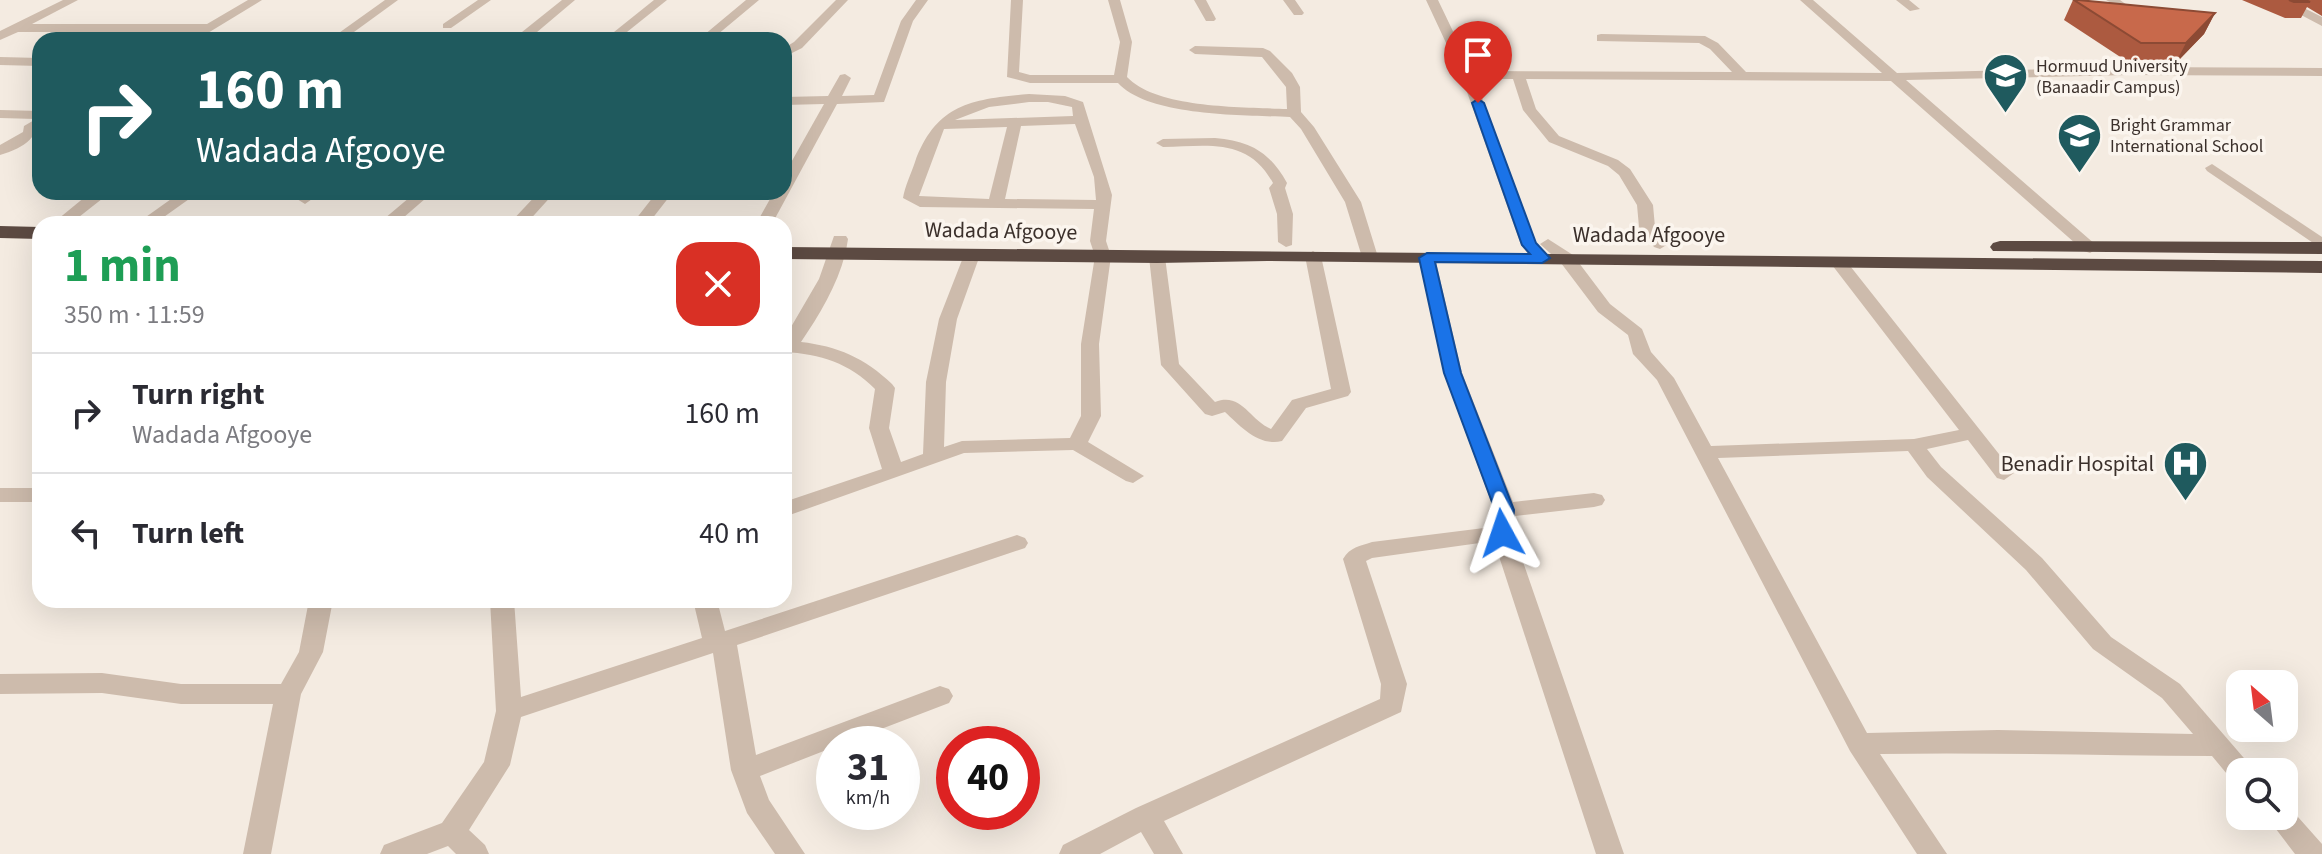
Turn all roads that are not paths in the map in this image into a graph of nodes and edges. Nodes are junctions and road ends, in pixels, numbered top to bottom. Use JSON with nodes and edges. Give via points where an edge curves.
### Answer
{"nodes":[{"id":1,"x":72,"y":0,"type":"edge"},
{"id":2,"x":256,"y":0,"type":"edge"},
{"id":3,"x":392,"y":0,"type":"edge"},
{"id":4,"x":485,"y":0,"type":"edge"},
{"id":5,"x":569,"y":0,"type":"edge"},
{"id":6,"x":661,"y":0,"type":"edge"},
{"id":7,"x":753,"y":0,"type":"edge"},
{"id":8,"x":842,"y":0,"type":"edge"},
{"id":9,"x":922,"y":0,"type":"edge"},
{"id":10,"x":1017,"y":0,"type":"edge"},
{"id":11,"x":1114,"y":0,"type":"edge"},
{"id":12,"x":1200,"y":0,"type":"edge"},
{"id":13,"x":1289,"y":0,"type":"edge"},
{"id":14,"x":1432,"y":0,"type":"edge"},
{"id":15,"x":1806,"y":0,"type":"edge"},
{"id":16,"x":1902,"y":0,"type":"edge"},
{"id":17,"x":2279,"y":0,"type":"edge"},
{"id":18,"x":1914,"y":9,"type":"dead end"},
{"id":19,"x":1298,"y":13,"type":"dead end"},
{"id":20,"x":1210,"y":19,"type":"dead end"},
{"id":21,"x":2322,"y":22,"type":"edge"},
{"id":22,"x":447,"y":26,"type":"dead end"},
{"id":23,"x":15,"y":28,"type":"junction"},
{"id":24,"x":208,"y":28,"type":"junction"},
{"id":25,"x":201,"y":32,"type":"edge"},
{"id":26,"x":346,"y":32,"type":"edge"},
{"id":27,"x":530,"y":32,"type":"edge"},
{"id":28,"x":620,"y":32,"type":"edge"},
{"id":29,"x":714,"y":32,"type":"edge"},
{"id":30,"x":0,"y":36,"type":"edge"},
{"id":31,"x":1601,"y":38,"type":"dead end"},
{"id":32,"x":792,"y":48,"type":"edge"},
{"id":33,"x":1195,"y":50,"type":"dead end"},
{"id":34,"x":0,"y":61,"type":"edge"},
{"id":35,"x":32,"y":62,"type":"edge"},
{"id":36,"x":2322,"y":72,"type":"edge"},
{"id":37,"x":1518,"y":74,"type":"junction"},
{"id":38,"x":1467,"y":75,"type":"junction"},
{"id":39,"x":1742,"y":76,"type":"junction"},
{"id":40,"x":1892,"y":77,"type":"junction"},
{"id":41,"x":845,"y":78,"type":"dead end"},
{"id":42,"x":1122,"y":79,"type":"junction"},
{"id":43,"x":792,"y":101,"type":"edge"},
{"id":44,"x":835,"y":101,"type":"junction"},
{"id":45,"x":1294,"y":113,"type":"junction"},
{"id":46,"x":0,"y":114,"type":"edge"},
{"id":47,"x":32,"y":115,"type":"edge"},
{"id":48,"x":1081,"y":120,"type":"junction"},
{"id":49,"x":1015,"y":123,"type":"junction"},
{"id":50,"x":940,"y":125,"type":"junction"},
{"id":51,"x":32,"y":131,"type":"edge"},
{"id":52,"x":1163,"y":143,"type":"dead end"},
{"id":53,"x":0,"y":151,"type":"edge"},
{"id":54,"x":2212,"y":168,"type":"dead end"},
{"id":55,"x":792,"y":175,"type":"edge"},
{"id":56,"x":92,"y":200,"type":"edge"},
{"id":57,"x":179,"y":200,"type":"edge"},
{"id":58,"x":415,"y":200,"type":"edge"},
{"id":59,"x":540,"y":200,"type":"edge"},
{"id":60,"x":659,"y":200,"type":"edge"},
{"id":61,"x":996,"y":203,"type":"junction"},
{"id":62,"x":1103,"y":205,"type":"junction"},
{"id":63,"x":71,"y":216,"type":"edge"},
{"id":64,"x":156,"y":216,"type":"edge"},
{"id":65,"x":396,"y":216,"type":"edge"},
{"id":66,"x":524,"y":216,"type":"edge"},
{"id":67,"x":646,"y":216,"type":"edge"},
{"id":68,"x":0,"y":232,"type":"edge"},
{"id":69,"x":32,"y":233,"type":"edge"},
{"id":70,"x":792,"y":240,"type":"edge"},
{"id":71,"x":1286,"y":242,"type":"junction"},
{"id":72,"x":1660,"y":244,"type":"junction"},
{"id":73,"x":0,"y":246,"type":"edge"},
{"id":74,"x":840,"y":246,"type":"junction"},
{"id":75,"x":2322,"y":246,"type":"edge"},
{"id":76,"x":32,"y":247,"type":"edge"},
{"id":77,"x":2090,"y":248,"type":"junction"},
{"id":78,"x":1100,"y":249,"type":"junction"},
{"id":79,"x":1540,"y":249,"type":"junction"},
{"id":80,"x":1368,"y":251,"type":"junction"},
{"id":81,"x":792,"y":252,"type":"edge"},
{"id":82,"x":972,"y":255,"type":"junction"},
{"id":83,"x":1313,"y":256,"type":"junction"},
{"id":84,"x":1157,"y":257,"type":"junction"},
{"id":85,"x":1427,"y":258,"type":"junction"},
{"id":86,"x":1567,"y":259,"type":"junction"},
{"id":87,"x":1837,"y":261,"type":"junction"},
{"id":88,"x":2322,"y":267,"type":"edge"},
{"id":89,"x":792,"y":339,"type":"edge"},
{"id":90,"x":792,"y":347,"type":"edge"},
{"id":91,"x":1973,"y":433,"type":"junction"},
{"id":92,"x":1077,"y":444,"type":"junction"},
{"id":93,"x":1914,"y":445,"type":"junction"},
{"id":94,"x":1706,"y":452,"type":"junction"},
{"id":95,"x":933,"y":457,"type":"junction"},
{"id":96,"x":894,"y":472,"type":"junction"},
{"id":97,"x":2004,"y":473,"type":"dead end"},
{"id":98,"x":1133,"y":476,"type":"dead end"},
{"id":99,"x":0,"y":495,"type":"edge"},
{"id":100,"x":32,"y":495,"type":"edge"},
{"id":101,"x":1594,"y":500,"type":"dead end"},
{"id":102,"x":792,"y":507,"type":"edge"},
{"id":103,"x":1503,"y":521,"type":"junction"},
{"id":104,"x":1017,"y":543,"type":"dead end"},
{"id":105,"x":319,"y":608,"type":"edge"},
{"id":106,"x":503,"y":608,"type":"edge"},
{"id":107,"x":708,"y":608,"type":"edge"},
{"id":108,"x":720,"y":643,"type":"junction"},
{"id":109,"x":0,"y":684,"type":"edge"},
{"id":110,"x":288,"y":694,"type":"junction"},
{"id":111,"x":940,"y":696,"type":"dead end"},
{"id":112,"x":509,"y":711,"type":"junction"},
{"id":113,"x":1859,"y":744,"type":"junction"},
{"id":114,"x":2218,"y":745,"type":"junction"},
{"id":115,"x":2230,"y":758,"type":"edge"},
{"id":116,"x":745,"y":770,"type":"junction"},
{"id":117,"x":1146,"y":816,"type":"junction"},
{"id":118,"x":2292,"y":830,"type":"edge"},
{"id":119,"x":452,"y":832,"type":"junction"},
{"id":120,"x":257,"y":854,"type":"edge"},
{"id":121,"x":394,"y":854,"type":"edge"},
{"id":122,"x":475,"y":854,"type":"edge"},
{"id":123,"x":791,"y":854,"type":"edge"},
{"id":124,"x":1073,"y":854,"type":"edge"},
{"id":125,"x":1169,"y":854,"type":"edge"},
{"id":126,"x":1610,"y":854,"type":"edge"},
{"id":127,"x":1933,"y":854,"type":"edge"},
{"id":128,"x":2313,"y":854,"type":"edge"}],
"edges":[{"from":1,"to":23,"type":"street"},
{"from":2,"to":24,"type":"street"},
{"from":3,"to":26,"type":"street"},
{"from":4,"to":22,"type":"street"},
{"from":5,"to":27,"type":"street"},
{"from":6,"to":28,"type":"street"},
{"from":7,"to":29,"type":"street"},
{"from":8,"to":32,"type":"street"},
{"from":9,"to":44,"type":"street","via":[[901,35],[879,99]]},
{"from":10,"to":42,"type":"street","via":[[1012,74],[1030,79]]},
{"from":11,"to":42,"type":"street","via":[[1126,47],[1119,63]]},
{"from":12,"to":20,"type":"street"},
{"from":13,"to":19,"type":"street"},
{"from":14,"to":38,"type":"street"},
{"from":15,"to":40,"type":"street"},
{"from":16,"to":18,"type":"street"},
{"from":17,"to":21,"type":"street"},
{"from":23,"to":24,"type":"street"},
{"from":23,"to":30,"type":"street"},
{"from":24,"to":25,"type":"street"},
{"from":31,"to":39,"type":"street","via":[[1701,39]]},
{"from":33,"to":45,"type":"street","via":[[1266,54],[1293,87]]},
{"from":34,"to":35,"type":"street"},
{"from":36,"to":40,"type":"street"},
{"from":37,"to":38,"type":"street"},
{"from":37,"to":39,"type":"street"},
{"from":37,"to":72,"type":"street","via":[[1530,110],[1554,139],[1625,172],[1645,205],[1647,227]]},
{"from":38,"to":79,"type":"street"},
{"from":39,"to":40,"type":"street"},
{"from":40,"to":77,"type":"street"},
{"from":41,"to":44,"type":"street"},
{"from":42,"to":45,"type":"street","via":[[1133,90],[1187,106]]},
{"from":43,"to":44,"type":"street"},
{"from":44,"to":55,"type":"street"},
{"from":45,"to":80,"type":"street","via":[[1353,202]]},
{"from":46,"to":47,"type":"street"},
{"from":48,"to":49,"type":"street"},
{"from":48,"to":50,"type":"street","via":[[1073,102],[1010,99],[961,111]]},
{"from":48,"to":62,"type":"street","via":[[1101,177]]},
{"from":49,"to":50,"type":"street"},
{"from":49,"to":61,"type":"street"},
{"from":50,"to":61,"type":"street","via":[[911,198]]},
{"from":51,"to":53,"type":"street"},
{"from":52,"to":71,"type":"street","via":[[1213,142],[1262,154],[1280,183]]},
{"from":54,"to":75,"type":"street"},
{"from":56,"to":63,"type":"street"},
{"from":57,"to":64,"type":"street"},
{"from":58,"to":65,"type":"street"},
{"from":59,"to":66,"type":"street"},
{"from":60,"to":67,"type":"street"},
{"from":61,"to":62,"type":"street"},
{"from":62,"to":78,"type":"street"},
{"from":68,"to":69,"type":"highway"},
{"from":70,"to":74,"type":"highway","name":"Wadada Afgooye"},
{"from":71,"to":78,"type":"highway","name":"Wadada Afgooye"},
{"from":71,"to":80,"type":"highway","name":"Wadada Afgooye"},
{"from":72,"to":77,"type":"highway","name":"Wadada Afgooye"},
{"from":72,"to":79,"type":"highway","name":"Wadada Afgooye"},
{"from":73,"to":76,"type":"highway"},
{"from":74,"to":78,"type":"highway","name":"Wadada Afgooye"},
{"from":74,"to":81,"type":"highway","name":"Wadada Afgooye"},
{"from":74,"to":82,"type":"highway","name":"Wadada Afgooye"},
{"from":74,"to":89,"type":"street","via":[[807,323]]},
{"from":75,"to":77,"type":"highway","name":"Wadada Afgooye"},
{"from":78,"to":82,"type":"highway","name":"Wadada Afgooye"},
{"from":78,"to":84,"type":"highway","name":"Wadada Afgooye"},
{"from":78,"to":92,"type":"street","via":[[1090,344],[1091,416]]},
{"from":79,"to":80,"type":"highway","name":"Wadada Afgooye"},
{"from":79,"to":85,"type":"highway","name":"Wadada Afgooye"},
{"from":79,"to":86,"type":"highway","name":"Wadada Afgooye"},
{"from":80,"to":83,"type":"highway","name":"Wadada Afgooye"},
{"from":80,"to":85,"type":"highway","name":"Wadada Afgooye"},
{"from":82,"to":95,"type":"street","via":[[948,319],[936,382]]},
{"from":83,"to":84,"type":"highway","name":"Wadada Afgooye"},
{"from":83,"to":84,"type":"street","via":[[1341,392],[1299,404],[1275,437],[1256,430],[1228,404],[1212,410],[1170,365]]},
{"from":85,"to":103,"type":"street","via":[[1453,373]]},
{"from":86,"to":87,"type":"highway","name":"Wadada Afgooye"},
{"from":86,"to":94,"type":"street","via":[[1604,308],[1636,333],[1642,354],[1665,378]]},
{"from":87,"to":88,"type":"highway","name":"Wadada Afgooye"},
{"from":87,"to":91,"type":"street"},
{"from":90,"to":96,"type":"street","via":[[833,352],[865,368],[885,388],[879,428]]},
{"from":91,"to":93,"type":"street"},
{"from":91,"to":97,"type":"street"},
{"from":92,"to":95,"type":"street","via":[[962,447]]},
{"from":92,"to":98,"type":"street"},
{"from":93,"to":94,"type":"street"},
{"from":93,"to":114,"type":"street","via":[[1934,472],[2034,564],[2102,643],[2171,691]]},
{"from":94,"to":113,"type":"street"},
{"from":95,"to":96,"type":"street"},
{"from":96,"to":102,"type":"street"},
{"from":99,"to":100,"type":"street"},
{"from":101,"to":103,"type":"street"},
{"from":103,"to":117,"type":"street","via":[[1361,553],[1354,559],[1394,684],[1392,705]]},
{"from":103,"to":126,"type":"street"},
{"from":104,"to":108,"type":"street"},
{"from":105,"to":110,"type":"street","via":[[311,652]]},
{"from":106,"to":112,"type":"street"},
{"from":107,"to":108,"type":"street"},
{"from":108,"to":112,"type":"street"},
{"from":108,"to":116,"type":"street"},
{"from":109,"to":110,"type":"street","via":[[102,683],[181,694]]},
{"from":110,"to":120,"type":"street"},
{"from":111,"to":116,"type":"street"},
{"from":112,"to":119,"type":"street","via":[[497,765]]},
{"from":113,"to":114,"type":"street"},
{"from":113,"to":127,"type":"street"},
{"from":114,"to":115,"type":"street"},
{"from":116,"to":123,"type":"street","via":[[757,805]]},
{"from":117,"to":124,"type":"street"},
{"from":117,"to":125,"type":"street"},
{"from":118,"to":128,"type":"street"},
{"from":119,"to":121,"type":"street"},
{"from":119,"to":122,"type":"street"}]}
